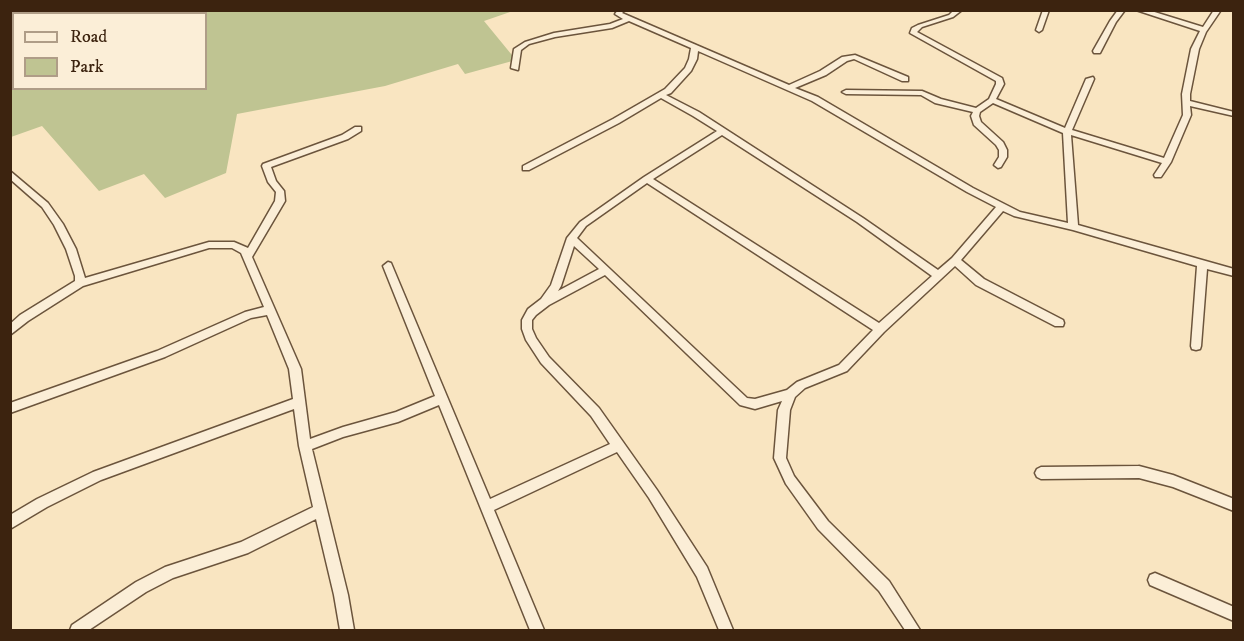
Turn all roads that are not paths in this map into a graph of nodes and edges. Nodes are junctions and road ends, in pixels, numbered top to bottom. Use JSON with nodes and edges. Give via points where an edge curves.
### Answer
{"nodes":[{"id":1,"x":959,"y":10,"type":"edge"},
{"id":2,"x":1046,"y":10,"type":"edge"},
{"id":3,"x":1122,"y":10,"type":"edge"},
{"id":4,"x":1139,"y":10,"type":"edge"},
{"id":5,"x":1218,"y":10,"type":"edge"},
{"id":6,"x":616,"y":12,"type":"edge"},
{"id":7,"x":628,"y":19,"type":"junction"},
{"id":8,"x":1039,"y":30,"type":"dead end"},
{"id":9,"x":1205,"y":30,"type":"junction"},
{"id":10,"x":695,"y":47,"type":"junction"},
{"id":11,"x":1097,"y":51,"type":"dead end"},
{"id":12,"x":515,"y":68,"type":"dead end"},
{"id":13,"x":905,"y":79,"type":"dead end"},
{"id":14,"x":1090,"y":79,"type":"dead end"},
{"id":15,"x":791,"y":87,"type":"junction"},
{"id":16,"x":846,"y":92,"type":"dead end"},
{"id":17,"x":660,"y":95,"type":"junction"},
{"id":18,"x":992,"y":100,"type":"junction"},
{"id":19,"x":1187,"y":103,"type":"junction"},
{"id":20,"x":977,"y":111,"type":"junction"},
{"id":21,"x":1233,"y":114,"type":"edge"},
{"id":22,"x":358,"y":129,"type":"dead end"},
{"id":23,"x":721,"y":132,"type":"junction"},
{"id":24,"x":1067,"y":132,"type":"junction"},
{"id":25,"x":1167,"y":162,"type":"junction"},
{"id":26,"x":998,"y":165,"type":"dead end"},
{"id":27,"x":526,"y":168,"type":"dead end"},
{"id":28,"x":10,"y":174,"type":"edge"},
{"id":29,"x":1158,"y":175,"type":"dead end"},
{"id":30,"x":646,"y":179,"type":"junction"},
{"id":31,"x":1001,"y":207,"type":"junction"},
{"id":32,"x":1073,"y":227,"type":"junction"},
{"id":33,"x":572,"y":238,"type":"junction"},
{"id":34,"x":248,"y":256,"type":"junction"},
{"id":35,"x":955,"y":260,"type":"junction"},
{"id":36,"x":1202,"y":264,"type":"junction"},
{"id":37,"x":388,"y":266,"type":"dead end"},
{"id":38,"x":606,"y":270,"type":"junction"},
{"id":39,"x":942,"y":273,"type":"junction"},
{"id":40,"x":1233,"y":273,"type":"edge"},
{"id":41,"x":968,"y":275,"type":"junction"},
{"id":42,"x":80,"y":284,"type":"junction"},
{"id":43,"x":545,"y":302,"type":"junction"},
{"id":44,"x":269,"y":310,"type":"junction"},
{"id":45,"x":1059,"y":323,"type":"dead end"},
{"id":46,"x":880,"y":329,"type":"junction"},
{"id":47,"x":10,"y":331,"type":"edge"},
{"id":48,"x":1196,"y":346,"type":"dead end"},
{"id":49,"x":791,"y":394,"type":"junction"},
{"id":50,"x":442,"y":398,"type":"junction"},
{"id":51,"x":299,"y":402,"type":"junction"},
{"id":52,"x":11,"y":407,"type":"edge"},
{"id":53,"x":305,"y":446,"type":"junction"},
{"id":54,"x":618,"y":446,"type":"junction"},
{"id":55,"x":1041,"y":473,"type":"dead end"},
{"id":56,"x":1233,"y":505,"type":"edge"},
{"id":57,"x":487,"y":507,"type":"junction"},
{"id":58,"x":320,"y":510,"type":"junction"},
{"id":59,"x":10,"y":523,"type":"edge"},
{"id":60,"x":1155,"y":580,"type":"dead end"},
{"id":61,"x":1233,"y":614,"type":"edge"},
{"id":62,"x":77,"y":630,"type":"edge"},
{"id":63,"x":347,"y":630,"type":"edge"},
{"id":64,"x":537,"y":630,"type":"edge"},
{"id":65,"x":726,"y":630,"type":"edge"},
{"id":66,"x":913,"y":630,"type":"edge"}],
"edges":[{"from":1,"to":18,"type":"street","via":[[914,29],[913,33],[999,80]]},
{"from":2,"to":8,"type":"street"},
{"from":3,"to":11,"type":"street"},
{"from":4,"to":9,"type":"street"},
{"from":5,"to":9,"type":"street"},
{"from":6,"to":7,"type":"street"},
{"from":7,"to":10,"type":"street"},
{"from":7,"to":12,"type":"street","via":[[612,26],[527,43],[518,49]]},
{"from":9,"to":19,"type":"street","via":[[1192,61]]},
{"from":10,"to":15,"type":"street"},
{"from":10,"to":17,"type":"street","via":[[688,69]]},
{"from":13,"to":15,"type":"street","via":[[855,57]]},
{"from":14,"to":24,"type":"street"},
{"from":15,"to":31,"type":"street"},
{"from":16,"to":20,"type":"street","via":[[922,93]]},
{"from":17,"to":23,"type":"street"},
{"from":17,"to":27,"type":"street"},
{"from":18,"to":20,"type":"street"},
{"from":18,"to":24,"type":"street"},
{"from":19,"to":21,"type":"street"},
{"from":19,"to":25,"type":"street","via":[[1187,116]]},
{"from":20,"to":26,"type":"street","via":[[977,123],[1003,150]]},
{"from":22,"to":34,"type":"street","via":[[266,166],[280,191],[280,201]]},
{"from":23,"to":30,"type":"street"},
{"from":23,"to":39,"type":"street"},
{"from":24,"to":25,"type":"street"},
{"from":24,"to":32,"type":"street"},
{"from":25,"to":29,"type":"street"},
{"from":28,"to":42,"type":"street","via":[[45,206],[58,224],[71,249]]},
{"from":30,"to":33,"type":"street","via":[[583,224]]},
{"from":30,"to":46,"type":"street"},
{"from":31,"to":32,"type":"street"},
{"from":31,"to":35,"type":"street"},
{"from":32,"to":36,"type":"street"},
{"from":33,"to":38,"type":"street"},
{"from":33,"to":43,"type":"street","via":[[556,286]]},
{"from":34,"to":42,"type":"street","via":[[234,245],[222,243]]},
{"from":34,"to":44,"type":"street"},
{"from":35,"to":39,"type":"street"},
{"from":35,"to":41,"type":"street"},
{"from":36,"to":40,"type":"street"},
{"from":36,"to":48,"type":"street"},
{"from":37,"to":50,"type":"street"},
{"from":38,"to":43,"type":"street"},
{"from":38,"to":49,"type":"street","via":[[744,402],[755,404]]},
{"from":39,"to":41,"type":"street"},
{"from":39,"to":46,"type":"street"},
{"from":41,"to":45,"type":"street"},
{"from":42,"to":47,"type":"street"},
{"from":43,"to":54,"type":"street","via":[[527,320],[531,340],[595,412]]},
{"from":44,"to":51,"type":"street","via":[[296,369]]},
{"from":44,"to":52,"type":"street","via":[[161,354]]},
{"from":46,"to":49,"type":"street","via":[[843,368],[801,385]]},
{"from":49,"to":66,"type":"street","via":[[784,410],[780,458],[790,480],[823,525],[884,586]]},
{"from":50,"to":53,"type":"street","via":[[398,417]]},
{"from":50,"to":57,"type":"street"},
{"from":51,"to":53,"type":"street"},
{"from":51,"to":59,"type":"street","via":[[97,476]]},
{"from":53,"to":58,"type":"street"},
{"from":54,"to":57,"type":"street"},
{"from":54,"to":65,"type":"street","via":[[702,572]]},
{"from":55,"to":56,"type":"street","via":[[1139,472]]},
{"from":57,"to":64,"type":"street"},
{"from":58,"to":62,"type":"street","via":[[243,548],[141,586]]},
{"from":58,"to":63,"type":"street"},
{"from":60,"to":61,"type":"street"}]}
